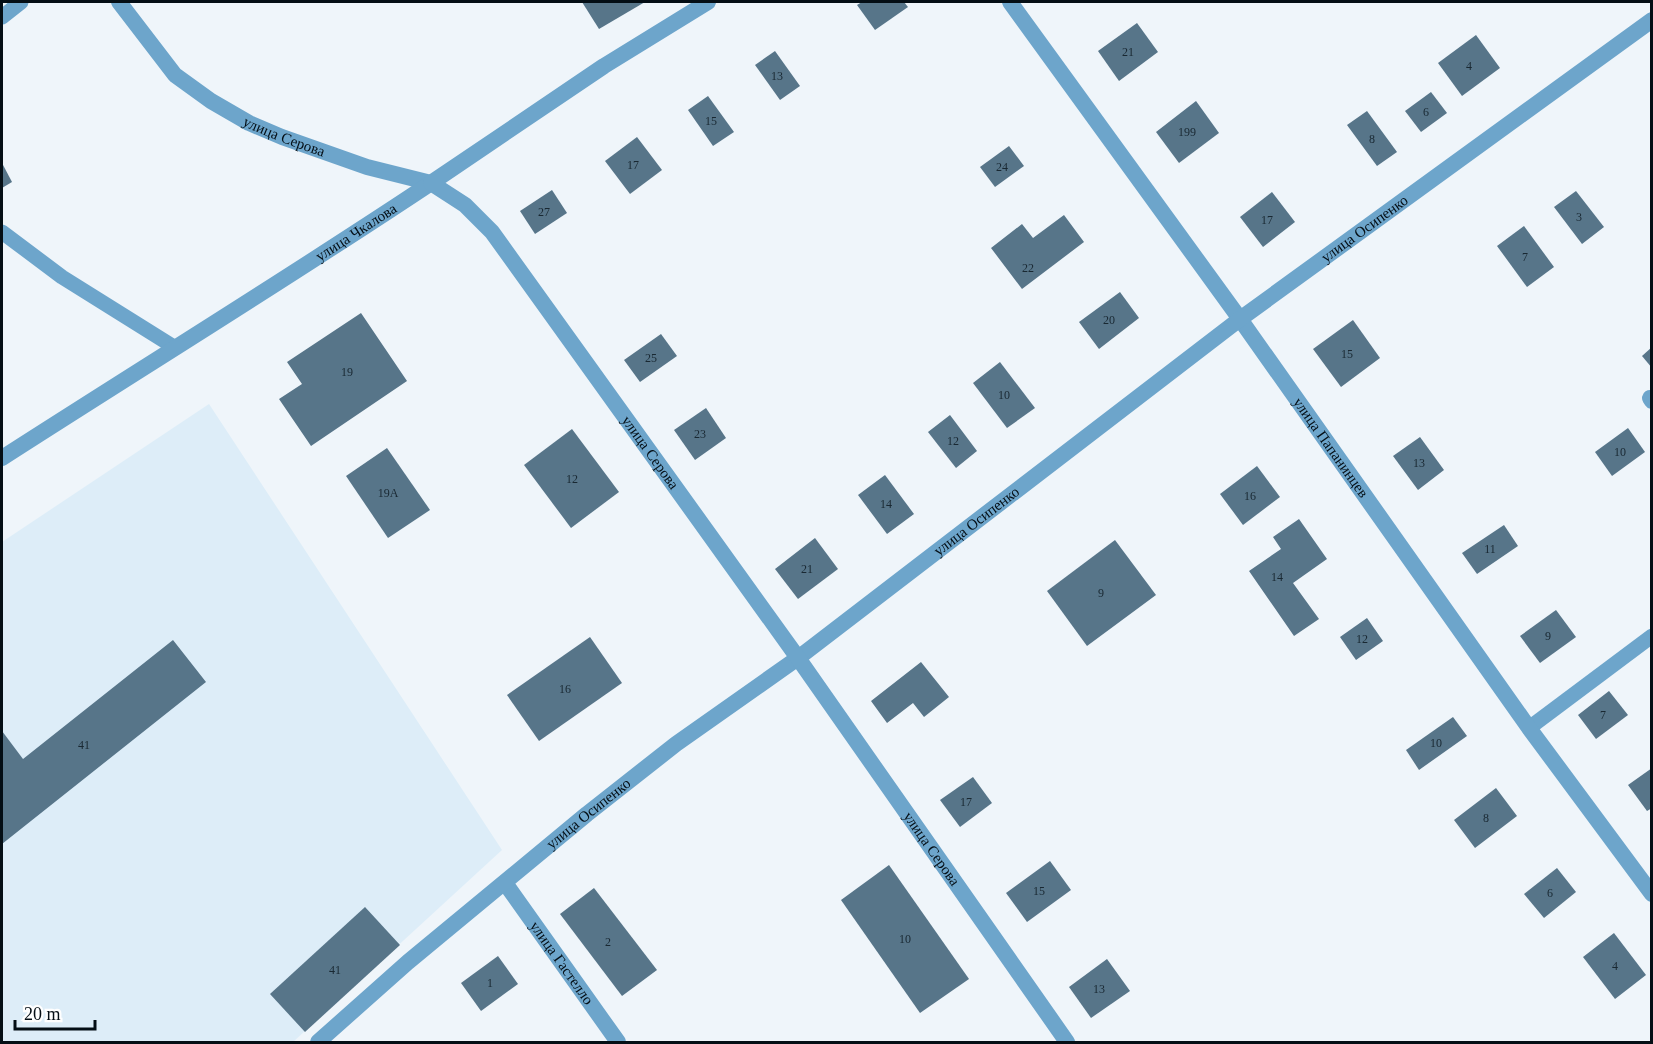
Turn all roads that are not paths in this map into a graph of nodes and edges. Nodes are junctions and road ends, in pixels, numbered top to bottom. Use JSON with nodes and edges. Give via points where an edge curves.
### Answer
{"nodes":[{"id":1,"x":21,"y":2,"type":"edge"},
{"id":2,"x":119,"y":2,"type":"edge"},
{"id":3,"x":708,"y":2,"type":"edge"},
{"id":4,"x":1010,"y":2,"type":"edge"},
{"id":5,"x":2,"y":17,"type":"edge"},
{"id":6,"x":1652,"y":20,"type":"edge"},
{"id":7,"x":431,"y":183,"type":"junction"},
{"id":8,"x":2,"y":232,"type":"edge"},
{"id":9,"x":1240,"y":319,"type":"junction"},
{"id":10,"x":174,"y":347,"type":"junction"},
{"id":11,"x":2,"y":458,"type":"edge"},
{"id":12,"x":1652,"y":636,"type":"edge"},
{"id":13,"x":798,"y":658,"type":"junction"},
{"id":14,"x":1529,"y":728,"type":"junction"},
{"id":15,"x":505,"y":883,"type":"junction"},
{"id":16,"x":1652,"y":894,"type":"edge"},
{"id":17,"x":318,"y":1042,"type":"edge"},
{"id":18,"x":618,"y":1042,"type":"edge"},
{"id":19,"x":1067,"y":1042,"type":"edge"}],
"edges":[{"from":1,"to":5,"type":"lane"},
{"from":2,"to":7,"type":"street","name":"улица Серова","via":[[175,75],[210,101],[282,137],[367,167]]},
{"from":3,"to":7,"type":"street","name":"улица Чкалова","via":[[604,66]]},
{"from":4,"to":9,"type":"street","name":"улица Папанинцев"},
{"from":6,"to":9,"type":"street","name":"улица Осипенко"},
{"from":7,"to":10,"type":"street","name":"улица Чкалова"},
{"from":7,"to":13,"type":"street","name":"улица Серова","via":[[465,205],[492,232]]},
{"from":8,"to":10,"type":"lane","via":[[62,278]]},
{"from":9,"to":13,"type":"street","name":"улица Осипенко"},
{"from":9,"to":14,"type":"street","name":"улица Папанинцев"},
{"from":10,"to":11,"type":"street","name":"улица Чкалова"},
{"from":12,"to":14,"type":"lane"},
{"from":13,"to":15,"type":"street","name":"улица Осипенко","via":[[676,744]]},
{"from":13,"to":19,"type":"street","name":"улица Серова"},
{"from":14,"to":16,"type":"street","name":"улица Папанинцев"},
{"from":15,"to":17,"type":"street","name":"улица Осипенко"},
{"from":15,"to":18,"type":"street","name":"улица Гастелло"}]}
